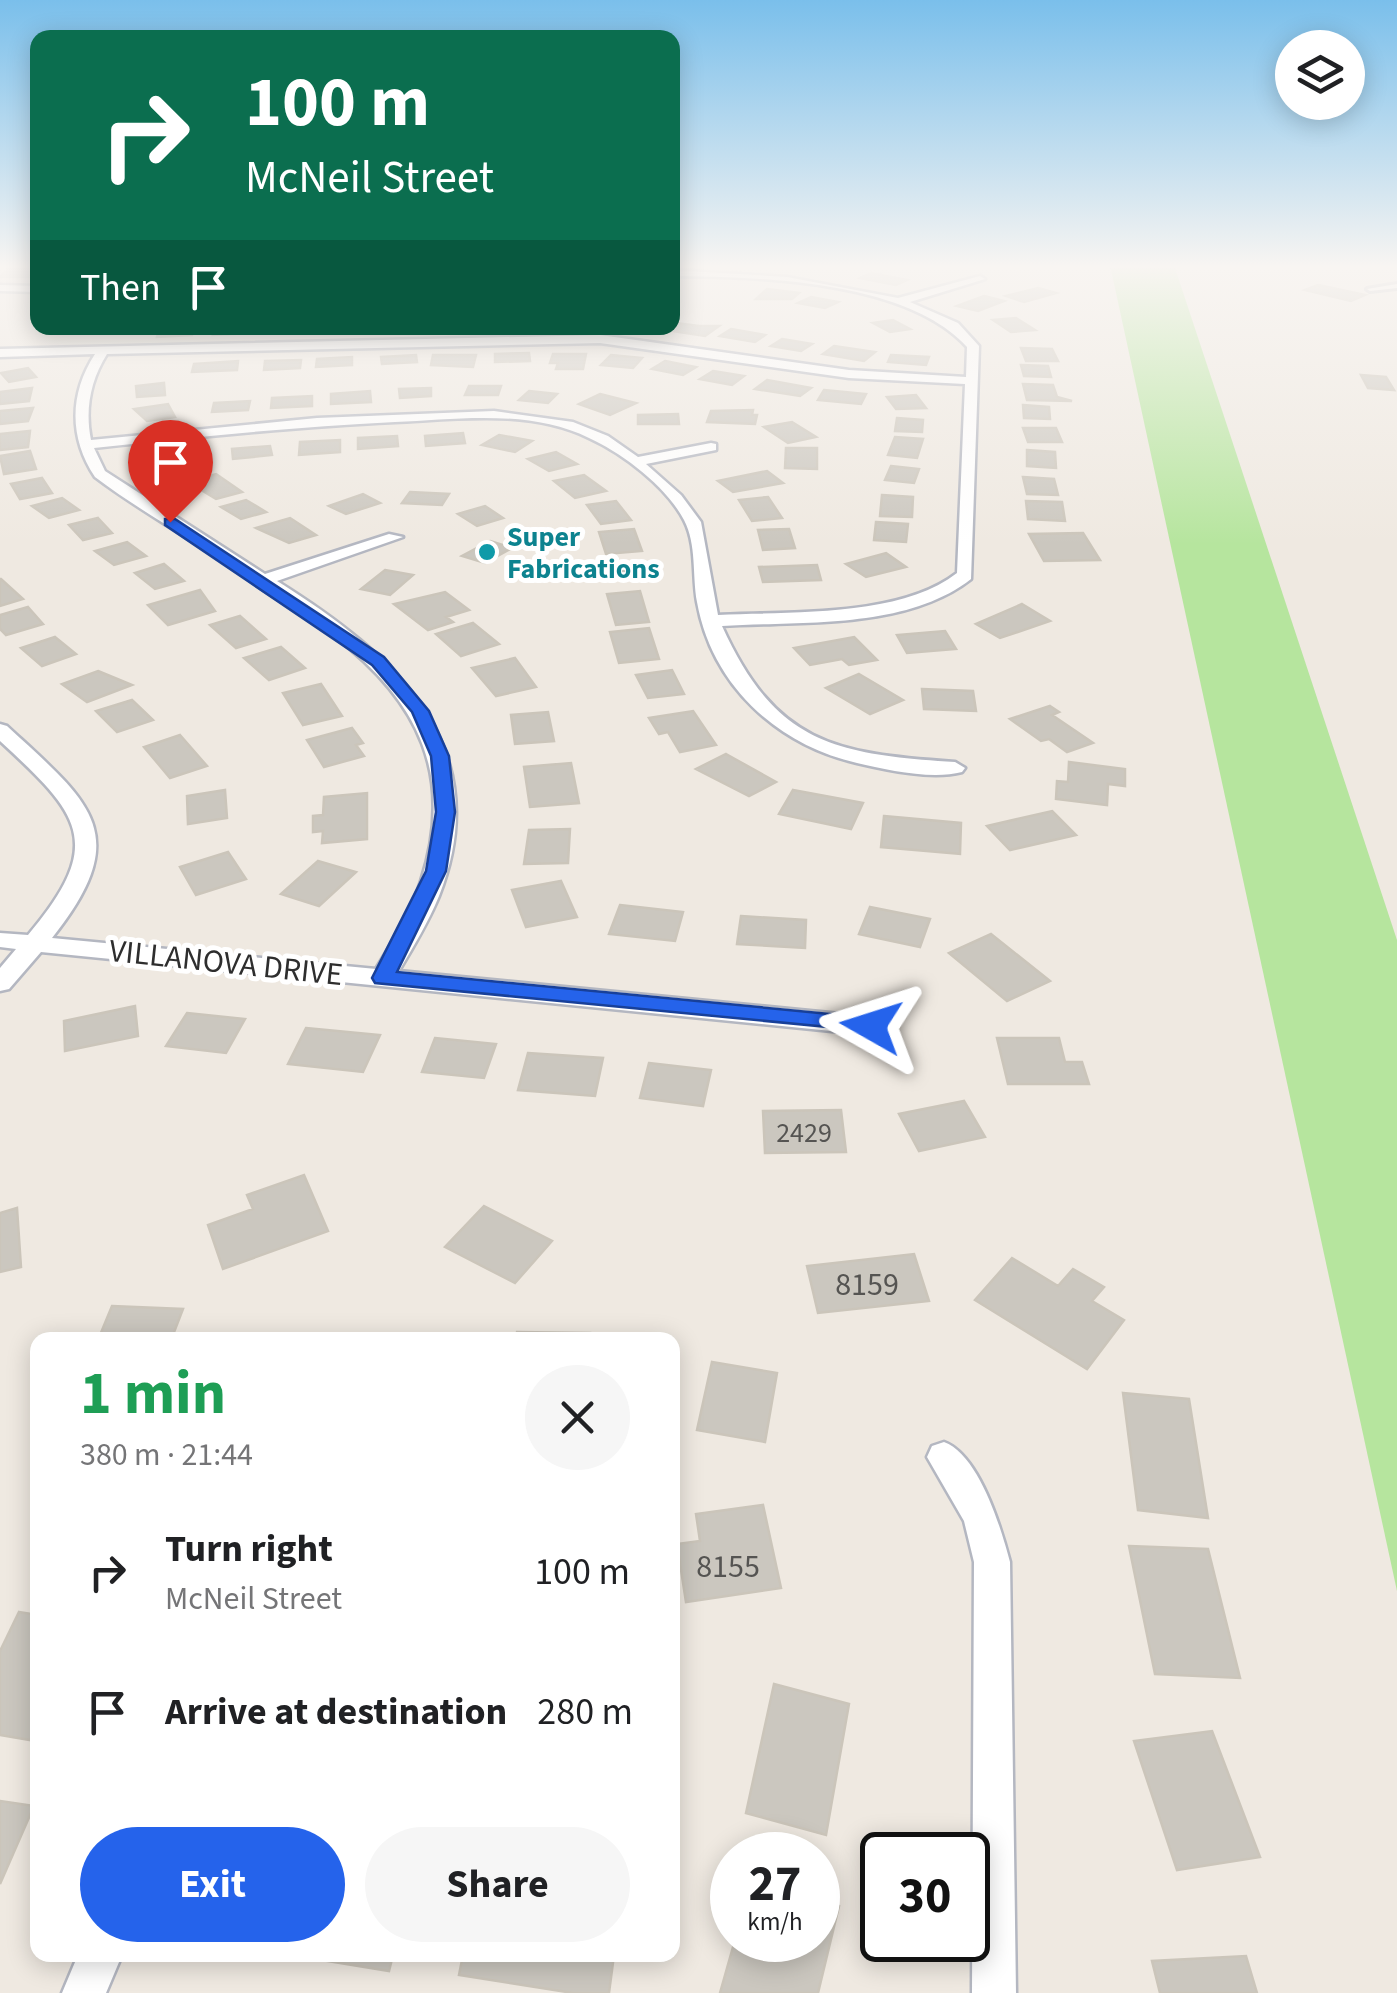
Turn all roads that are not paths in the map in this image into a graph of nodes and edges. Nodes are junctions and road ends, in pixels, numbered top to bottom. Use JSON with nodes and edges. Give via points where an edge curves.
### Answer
{"nodes":[{"id":1,"x":99,"y":358,"type":"edge"},
{"id":2,"x":735,"y":358,"type":"edge"},
{"id":3,"x":973,"y":358,"type":"edge"},
{"id":4,"x":972,"y":381,"type":"junction"},
{"id":5,"x":85,"y":445,"type":"junction"},
{"id":6,"x":711,"y":447,"type":"dead end"},
{"id":7,"x":632,"y":462,"type":"junction"},
{"id":8,"x":396,"y":538,"type":"dead end"},
{"id":9,"x":260,"y":581,"type":"junction"},
{"id":10,"x":711,"y":620,"type":"junction"},
{"id":11,"x":0,"y":730,"type":"edge"},
{"id":12,"x":955,"y":768,"type":"dead end"},
{"id":13,"x":0,"y":940,"type":"edge"},
{"id":14,"x":34,"y":943,"type":"junction"},
{"id":15,"x":383,"y":978,"type":"junction"},
{"id":16,"x":0,"y":983,"type":"edge"},
{"id":17,"x":871,"y":1026,"type":"dead end"},
{"id":18,"x":944,"y":1457,"type":"dead end"},
{"id":19,"x":97,"y":1962,"type":"edge"},
{"id":20,"x":84,"y":1993,"type":"edge"},
{"id":21,"x":994,"y":1993,"type":"edge"}],
"edges":[{"from":1,"to":5,"type":"street","via":[[83,384]]},
{"from":2,"to":4,"type":"street"},
{"from":3,"to":4,"type":"street"},
{"from":4,"to":10,"type":"street","via":[[965,575],[958,585],[902,605]]},
{"from":5,"to":7,"type":"street","via":[[304,422],[473,414],[574,427]]},
{"from":5,"to":9,"type":"street","via":[[90,463],[110,483]]},
{"from":6,"to":7,"type":"street"},
{"from":7,"to":10,"type":"street","via":[[692,520]]},
{"from":8,"to":9,"type":"street"},
{"from":9,"to":15,"type":"street","via":[[378,661],[420,711],[440,756],[446,812],[436,871]]},
{"from":10,"to":12,"type":"street","via":[[737,672],[789,734],[852,758]]},
{"from":11,"to":14,"type":"street","via":[[68,796],[89,836],[85,867]]},
{"from":13,"to":14,"type":"street","name":"VILLANOVA DRIVE"},
{"from":14,"to":15,"type":"street","name":"VILLANOVA DRIVE"},
{"from":14,"to":16,"type":"street"},
{"from":15,"to":17,"type":"street","name":"VILLANOVA DRIVE"},
{"from":18,"to":21,"type":"street","via":[[980,1516],[992,1562]]},
{"from":19,"to":20,"type":"street"}]}
